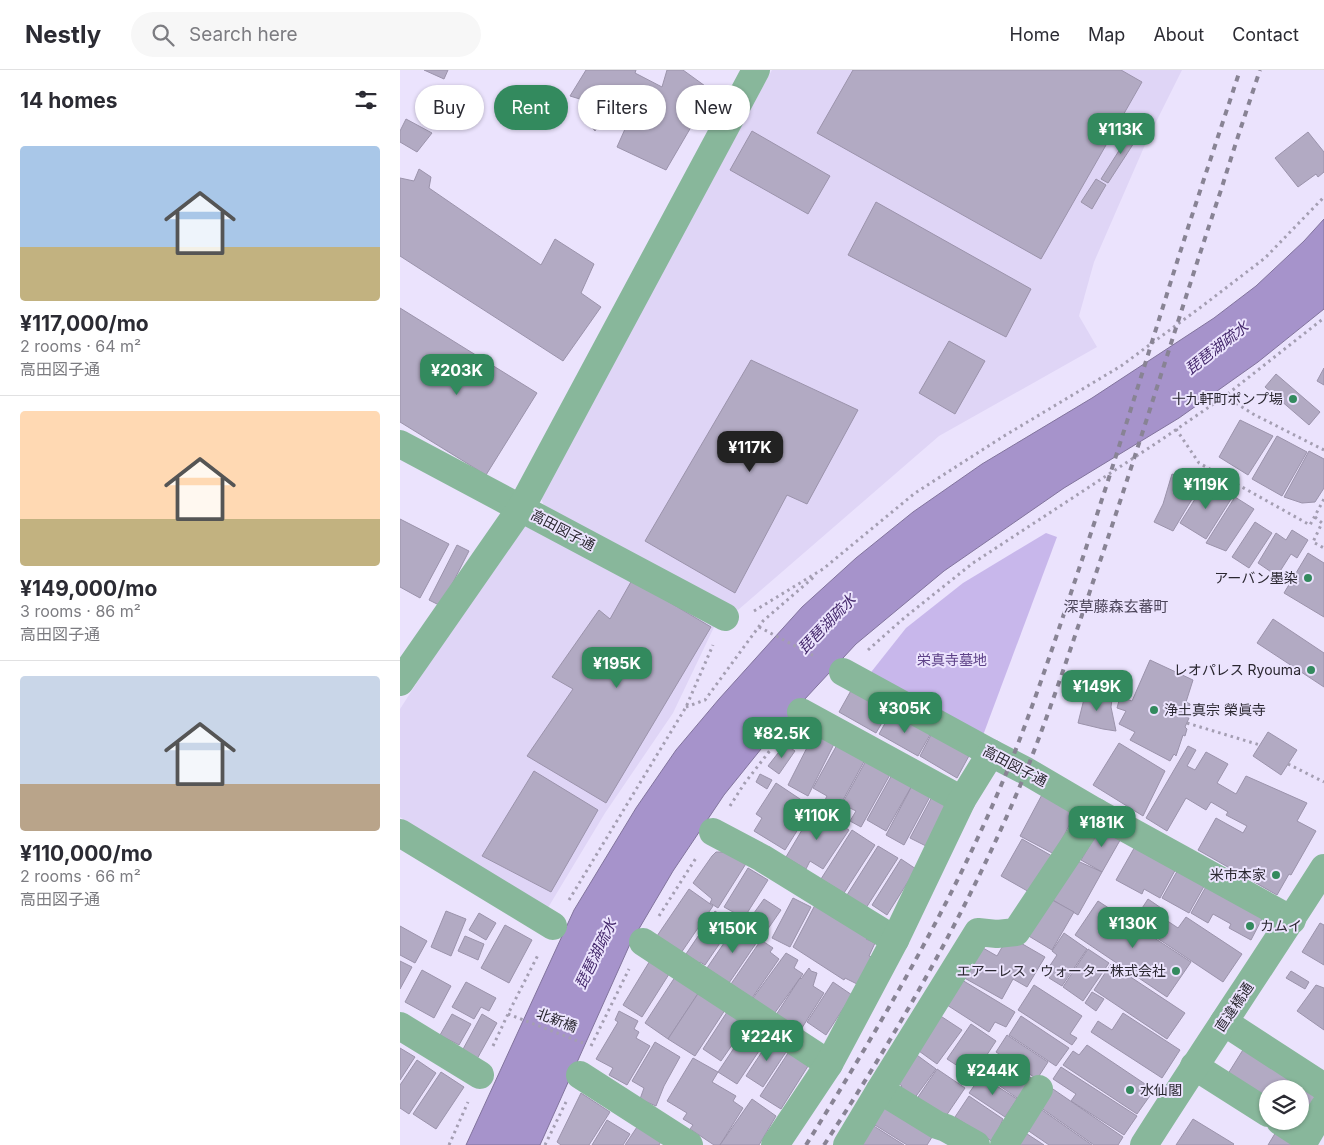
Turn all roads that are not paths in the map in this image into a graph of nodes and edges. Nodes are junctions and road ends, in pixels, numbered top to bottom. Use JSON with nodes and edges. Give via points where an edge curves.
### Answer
{"nodes":[{"id":1,"x":756,"y":70,"type":"edge"},
{"id":2,"x":400,"y":444,"type":"edge"},
{"id":3,"x":521,"y":508,"type":"junction"},
{"id":4,"x":725,"y":617,"type":"road end"},
{"id":5,"x":832,"y":666,"type":"road end"},
{"id":6,"x":400,"y":682,"type":"edge"},
{"id":7,"x":801,"y":712,"type":"dead end"},
{"id":8,"x":991,"y":753,"type":"junction"},
{"id":9,"x":962,"y":800,"type":"junction"},
{"id":10,"x":1096,"y":812,"type":"junction"},
{"id":11,"x":712,"y":832,"type":"dead end"},
{"id":12,"x":400,"y":833,"type":"edge"},
{"id":13,"x":1324,"y":868,"type":"edge"},
{"id":14,"x":1292,"y":920,"type":"junction"},
{"id":15,"x":553,"y":926,"type":"road end"},
{"id":16,"x":895,"y":940,"type":"junction"},
{"id":17,"x":642,"y":942,"type":"dead end"},
{"id":18,"x":1224,"y":1022,"type":"junction"},
{"id":19,"x":400,"y":1026,"type":"edge"},
{"id":20,"x":829,"y":1064,"type":"junction"},
{"id":21,"x":1194,"y":1066,"type":"junction"},
{"id":22,"x":480,"y":1074,"type":"road end"},
{"id":23,"x":580,"y":1075,"type":"dead end"},
{"id":24,"x":1324,"y":1087,"type":"edge"},
{"id":25,"x":1039,"y":1089,"type":"dead end"},
{"id":26,"x":880,"y":1090,"type":"junction"},
{"id":27,"x":1259,"y":1107,"type":"edge"},
{"id":28,"x":1324,"y":1107,"type":"edge"},
{"id":29,"x":1294,"y":1130,"type":"edge"},
{"id":30,"x":689,"y":1145,"type":"edge"},
{"id":31,"x":775,"y":1145,"type":"edge"},
{"id":32,"x":847,"y":1145,"type":"edge"},
{"id":33,"x":976,"y":1145,"type":"edge"},
{"id":34,"x":1004,"y":1145,"type":"edge"},
{"id":35,"x":1144,"y":1145,"type":"edge"}],
"edges":[{"from":1,"to":3,"type":"street"},
{"from":2,"to":3,"type":"street","name":"高田図子通"},
{"from":3,"to":4,"type":"street","name":"高田図子通"},
{"from":3,"to":6,"type":"street"},
{"from":5,"to":8,"type":"street","name":"高田図子通"},
{"from":7,"to":9,"type":"street"},
{"from":8,"to":9,"type":"street"},
{"from":8,"to":10,"type":"street","name":"高田図子通"},
{"from":9,"to":16,"type":"street"},
{"from":10,"to":14,"type":"street","name":"高田図子通"},
{"from":10,"to":26,"type":"street","via":[[1016,932],[978,932]]},
{"from":11,"to":16,"type":"street","via":[[762,858]]},
{"from":12,"to":15,"type":"street"},
{"from":13,"to":14,"type":"street","name":"直違橋通"},
{"from":14,"to":18,"type":"street","name":"直違橋通"},
{"from":16,"to":20,"type":"street"},
{"from":17,"to":20,"type":"street"},
{"from":18,"to":21,"type":"street","name":"直違橋通"},
{"from":18,"to":24,"type":"street"},
{"from":19,"to":22,"type":"street"},
{"from":20,"to":31,"type":"street"},
{"from":21,"to":27,"type":"street"},
{"from":21,"to":35,"type":"street","name":"直違橋通"},
{"from":23,"to":30,"type":"street"},
{"from":25,"to":34,"type":"street"},
{"from":26,"to":32,"type":"street"},
{"from":26,"to":33,"type":"street"},
{"from":28,"to":29,"type":"street","via":[[1306,1138]]}]}
